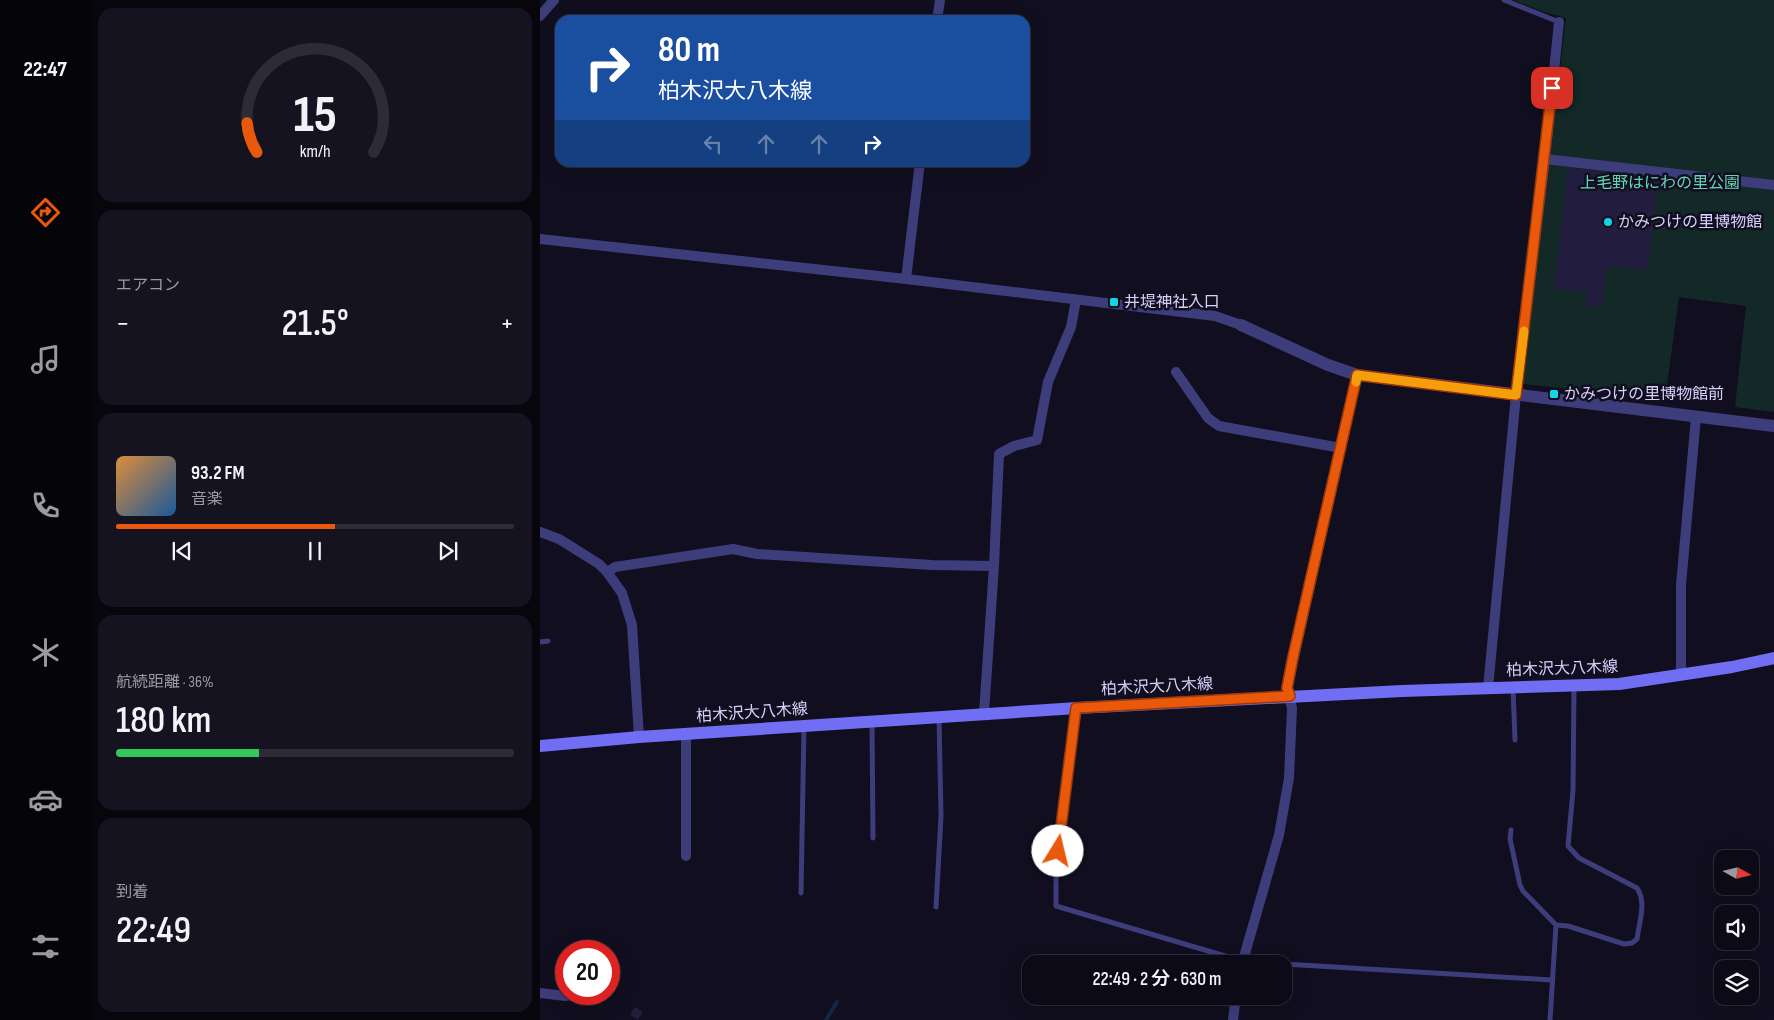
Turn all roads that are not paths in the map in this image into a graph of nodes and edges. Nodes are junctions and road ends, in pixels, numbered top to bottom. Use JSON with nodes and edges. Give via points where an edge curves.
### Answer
{"nodes":[{"id":1,"x":554,"y":0,"type":"edge"},
{"id":2,"x":940,"y":0,"type":"edge"},
{"id":3,"x":1504,"y":0,"type":"edge"},
{"id":4,"x":938,"y":15,"type":"edge"},
{"id":5,"x":540,"y":16,"type":"edge"},
{"id":6,"x":1559,"y":22,"type":"joint"},
{"id":7,"x":1545,"y":159,"type":"junction"},
{"id":8,"x":919,"y":167,"type":"edge"},
{"id":9,"x":1774,"y":185,"type":"edge"},
{"id":10,"x":540,"y":239,"type":"edge"},
{"id":11,"x":906,"y":279,"type":"junction"},
{"id":12,"x":1076,"y":300,"type":"junction"},
{"id":13,"x":1241,"y":325,"type":"joint"},
{"id":14,"x":1176,"y":372,"type":"dead end"},
{"id":15,"x":1357,"y":375,"type":"junction"},
{"id":16,"x":1516,"y":395,"type":"junction"},
{"id":17,"x":1696,"y":417,"type":"junction"},
{"id":18,"x":1774,"y":426,"type":"edge"},
{"id":19,"x":1341,"y":448,"type":"junction"},
{"id":20,"x":540,"y":532,"type":"edge"},
{"id":21,"x":994,"y":566,"type":"junction"},
{"id":22,"x":607,"y":572,"type":"junction"},
{"id":23,"x":548,"y":641,"type":"dead end"},
{"id":24,"x":540,"y":642,"type":"edge"},
{"id":25,"x":1774,"y":658,"type":"edge"},
{"id":26,"x":1682,"y":675,"type":"junction"},
{"id":27,"x":1574,"y":686,"type":"junction"},
{"id":28,"x":1488,"y":688,"type":"junction"},
{"id":29,"x":1513,"y":688,"type":"junction"},
{"id":30,"x":1290,"y":696,"type":"junction"},
{"id":31,"x":1076,"y":708,"type":"junction"},
{"id":32,"x":984,"y":713,"type":"junction"},
{"id":33,"x":939,"y":717,"type":"junction"},
{"id":34,"x":872,"y":722,"type":"junction"},
{"id":35,"x":804,"y":726,"type":"junction"},
{"id":36,"x":686,"y":734,"type":"junction"},
{"id":37,"x":640,"y":737,"type":"junction"},
{"id":38,"x":1515,"y":740,"type":"dead end"},
{"id":39,"x":540,"y":746,"type":"edge"},
{"id":40,"x":1511,"y":830,"type":"dead end"},
{"id":41,"x":873,"y":838,"type":"dead end"},
{"id":42,"x":686,"y":856,"type":"dead end"},
{"id":43,"x":800,"y":893,"type":"dead end"},
{"id":44,"x":936,"y":907,"type":"dead end"},
{"id":45,"x":1556,"y":925,"type":"junction"},
{"id":46,"x":1216,"y":955,"type":"edge"},
{"id":47,"x":1244,"y":955,"type":"edge"},
{"id":48,"x":1292,"y":965,"type":"edge"},
{"id":49,"x":1552,"y":980,"type":"junction"},
{"id":50,"x":540,"y":993,"type":"edge"},
{"id":51,"x":555,"y":995,"type":"edge"},
{"id":52,"x":1235,"y":1005,"type":"edge"},
{"id":53,"x":1233,"y":1020,"type":"edge"},
{"id":54,"x":1550,"y":1020,"type":"edge"}],
"edges":[{"from":1,"to":5,"type":"street"},
{"from":2,"to":4,"type":"street"},
{"from":3,"to":6,"type":"lane"},
{"from":6,"to":7,"type":"street"},
{"from":7,"to":9,"type":"street"},
{"from":7,"to":16,"type":"street"},
{"from":8,"to":11,"type":"street"},
{"from":10,"to":11,"type":"street"},
{"from":11,"to":12,"type":"street"},
{"from":12,"to":13,"type":"street","via":[[1215,316]]},
{"from":12,"to":21,"type":"street","via":[[1065,346],[1048,382],[1037,440],[999,454]]},
{"from":13,"to":15,"type":"street"},
{"from":14,"to":19,"type":"street","via":[[1208,418],[1219,426]]},
{"from":15,"to":16,"type":"street"},
{"from":15,"to":19,"type":"street"},
{"from":16,"to":17,"type":"street"},
{"from":16,"to":28,"type":"street"},
{"from":17,"to":18,"type":"street"},
{"from":17,"to":26,"type":"street","via":[[1681,585]]},
{"from":19,"to":30,"type":"street","via":[[1293,657],[1287,688]]},
{"from":20,"to":22,"type":"street","via":[[568,544]]},
{"from":21,"to":22,"type":"street","via":[[757,554],[732,549],[615,567]]},
{"from":21,"to":32,"type":"street"},
{"from":22,"to":37,"type":"street","via":[[622,593],[632,625]]},
{"from":23,"to":24,"type":"lane"},
{"from":25,"to":26,"type":"main road","name":"柏木沢大八木線"},
{"from":26,"to":27,"type":"main road","name":"柏木沢大八木線","via":[[1633,683]]},
{"from":27,"to":29,"type":"main road","name":"柏木沢大八木線"},
{"from":27,"to":45,"type":"lane","via":[[1573,790],[1568,846],[1579,858],[1637,888],[1643,903],[1637,939],[1632,943],[1624,944]]},
{"from":28,"to":29,"type":"main road","name":"柏木沢大八木線"},
{"from":28,"to":30,"type":"main road","name":"柏木沢大八木線"},
{"from":29,"to":38,"type":"lane"},
{"from":30,"to":31,"type":"main road","name":"柏木沢大八木線"},
{"from":30,"to":47,"type":"street","via":[[1290,778],[1279,835]]},
{"from":31,"to":32,"type":"main road","name":"柏木沢大八木線"},
{"from":31,"to":46,"type":"lane","via":[[1056,862],[1056,906]]},
{"from":32,"to":33,"type":"main road","name":"柏木沢大八木線"},
{"from":33,"to":34,"type":"main road","name":"柏木沢大八木線"},
{"from":33,"to":44,"type":"lane","via":[[940,816]]},
{"from":34,"to":35,"type":"main road","name":"柏木沢大八木線"},
{"from":34,"to":41,"type":"lane"},
{"from":35,"to":36,"type":"main road","name":"柏木沢大八木線"},
{"from":35,"to":43,"type":"lane"},
{"from":36,"to":37,"type":"main road","name":"柏木沢大八木線"},
{"from":36,"to":42,"type":"street"},
{"from":37,"to":39,"type":"main road","name":"柏木沢大八木線"},
{"from":40,"to":45,"type":"lane","via":[[1520,885]]},
{"from":45,"to":49,"type":"lane"},
{"from":48,"to":49,"type":"lane"},
{"from":49,"to":54,"type":"lane"},
{"from":50,"to":51,"type":"street"},
{"from":52,"to":53,"type":"street"}]}
